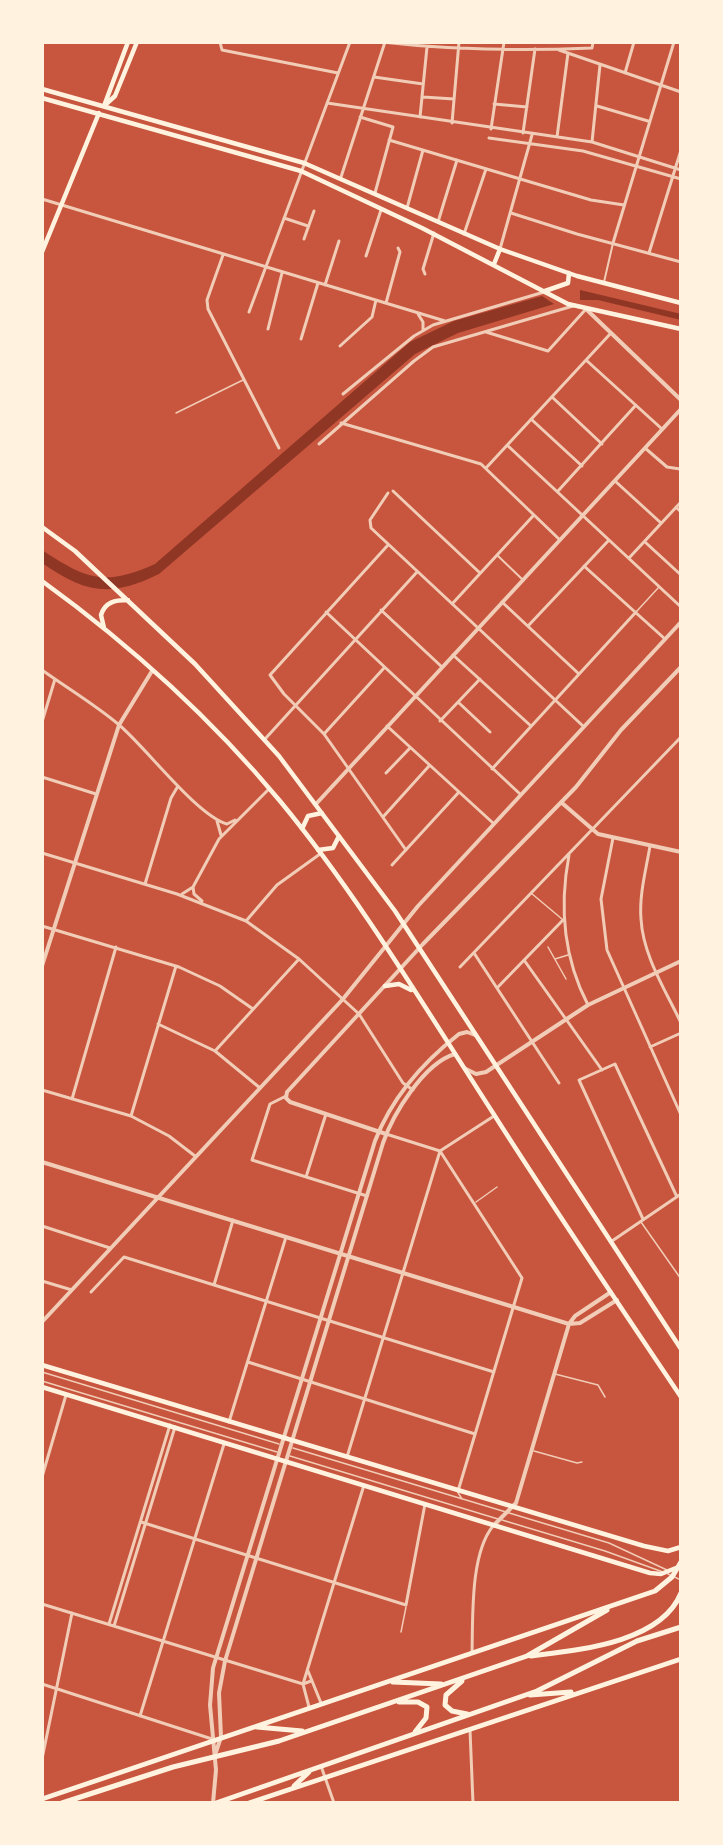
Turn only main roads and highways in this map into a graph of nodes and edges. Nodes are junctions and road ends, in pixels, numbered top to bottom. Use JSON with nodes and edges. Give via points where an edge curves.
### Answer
{"nodes":[{"id":1,"x":128,"y":42,"type":"edge"},
{"id":2,"x":137,"y":42,"type":"edge"},
{"id":3,"x":122,"y":58,"type":"junction"},
{"id":4,"x":129,"y":60,"type":"junction"},
{"id":5,"x":42,"y":89,"type":"edge"},
{"id":6,"x":42,"y":98,"type":"edge"},
{"id":7,"x":104,"y":106,"type":"junction"},
{"id":8,"x":99,"y":114,"type":"junction"},
{"id":9,"x":500,"y":249,"type":"junction"},
{"id":10,"x":42,"y":252,"type":"edge"},
{"id":11,"x":494,"y":264,"type":"junction"},
{"id":12,"x":569,"y":273,"type":"junction"},
{"id":13,"x":545,"y":291,"type":"junction"},
{"id":14,"x":681,"y":303,"type":"edge"},
{"id":15,"x":681,"y":329,"type":"edge"},
{"id":16,"x":42,"y":527,"type":"edge"},
{"id":17,"x":42,"y":581,"type":"edge"},
{"id":18,"x":128,"y":600,"type":"junction"},
{"id":19,"x":105,"y":630,"type":"junction"},
{"id":20,"x":322,"y":813,"type":"junction"},
{"id":21,"x":302,"y":830,"type":"junction"},
{"id":22,"x":339,"y":836,"type":"junction"},
{"id":23,"x":319,"y":852,"type":"junction"},
{"id":24,"x":385,"y":986,"type":"road end"},
{"id":25,"x":413,"y":991,"type":"junction"},
{"id":26,"x":681,"y":1348,"type":"edge"},
{"id":27,"x":42,"y":1365,"type":"edge"},
{"id":28,"x":42,"y":1387,"type":"edge"},
{"id":29,"x":681,"y":1397,"type":"edge"},
{"id":30,"x":681,"y":1547,"type":"edge"},
{"id":31,"x":680,"y":1564,"type":"edge"},
{"id":32,"x":671,"y":1574,"type":"junction"},
{"id":33,"x":681,"y":1593,"type":"edge"},
{"id":34,"x":631,"y":1599,"type":"junction"},
{"id":35,"x":681,"y":1627,"type":"edge"},
{"id":36,"x":527,"y":1656,"type":"junction"},
{"id":37,"x":681,"y":1659,"type":"edge"},
{"id":38,"x":477,"y":1673,"type":"junction"},
{"id":39,"x":389,"y":1681,"type":"junction"},
{"id":40,"x":446,"y":1684,"type":"junction"},
{"id":41,"x":580,"y":1691,"type":"junction"},
{"id":42,"x":522,"y":1696,"type":"junction"},
{"id":43,"x":392,"y":1702,"type":"junction"},
{"id":44,"x":470,"y":1714,"type":"junction"},
{"id":45,"x":253,"y":1726,"type":"junction"},
{"id":46,"x":307,"y":1731,"type":"junction"},
{"id":47,"x":414,"y":1734,"type":"junction"},
{"id":48,"x":312,"y":1769,"type":"junction"},
{"id":49,"x":98,"y":1780,"type":"junction"},
{"id":50,"x":291,"y":1789,"type":"junction"},
{"id":51,"x":93,"y":1792,"type":"junction"},
{"id":52,"x":42,"y":1799,"type":"edge"},
{"id":53,"x":225,"y":1802,"type":"edge"},
{"id":54,"x":62,"y":1803,"type":"edge"},
{"id":55,"x":214,"y":1803,"type":"edge"},
{"id":56,"x":249,"y":1803,"type":"edge"}],
"edges":[{"from":1,"to":3,"type":"main road"},
{"from":2,"to":4,"type":"main road"},
{"from":3,"to":4,"type":"main road"},
{"from":3,"to":7,"type":"main road"},
{"from":4,"to":7,"type":"main road","via":[[115,96]]},
{"from":5,"to":7,"type":"main road"},
{"from":6,"to":8,"type":"main road"},
{"from":7,"to":8,"type":"main road"},
{"from":7,"to":9,"type":"main road","via":[[304,163]]},
{"from":8,"to":10,"type":"main road"},
{"from":8,"to":11,"type":"main road","via":[[301,171]]},
{"from":9,"to":11,"type":"main road"},
{"from":9,"to":12,"type":"main road"},
{"from":11,"to":13,"type":"main road"},
{"from":12,"to":13,"type":"main road","via":[[568,283]]},
{"from":12,"to":14,"type":"main road"},
{"from":13,"to":15,"type":"main road","via":[[574,306]]},
{"from":16,"to":18,"type":"main road","via":[[75,551]]},
{"from":17,"to":19,"type":"main road"},
{"from":18,"to":19,"type":"main road","via":[[114,601],[102,610]]},
{"from":18,"to":20,"type":"main road","via":[[265,739]]},
{"from":19,"to":21,"type":"main road","via":[[220,736]]},
{"from":20,"to":21,"type":"main road","via":[[308,816]]},
{"from":20,"to":22,"type":"main road"},
{"from":21,"to":23,"type":"main road"},
{"from":22,"to":23,"type":"main road","via":[[333,848]]},
{"from":22,"to":26,"type":"main road","via":[[404,924]]},
{"from":23,"to":25,"type":"main road"},
{"from":24,"to":25,"type":"main road","via":[[399,984]]},
{"from":25,"to":29,"type":"main road"},
{"from":27,"to":30,"type":"main road","via":[[292,1445],[644,1546],[668,1551]]},
{"from":28,"to":32,"type":"main road","via":[[279,1456],[650,1573]]},
{"from":31,"to":32,"type":"highway"},
{"from":32,"to":34,"type":"highway","via":[[655,1591]]},
{"from":33,"to":36,"type":"highway","via":[[671,1612],[645,1630],[620,1640]]},
{"from":34,"to":36,"type":"highway"},
{"from":34,"to":39,"type":"highway"},
{"from":35,"to":42,"type":"highway","via":[[655,1634],[573,1676]]},
{"from":36,"to":38,"type":"highway"},
{"from":37,"to":41,"type":"highway"},
{"from":38,"to":40,"type":"highway"},
{"from":38,"to":44,"type":"highway","via":[[455,1685],[444,1700],[452,1711]]},
{"from":39,"to":40,"type":"highway"},
{"from":39,"to":45,"type":"highway"},
{"from":40,"to":43,"type":"highway"},
{"from":41,"to":42,"type":"highway"},
{"from":41,"to":50,"type":"highway"},
{"from":42,"to":44,"type":"highway"},
{"from":43,"to":46,"type":"highway"},
{"from":43,"to":47,"type":"highway","via":[[418,1702],[427,1707],[426,1718]]},
{"from":44,"to":47,"type":"highway"},
{"from":45,"to":46,"type":"highway"},
{"from":45,"to":49,"type":"highway"},
{"from":46,"to":51,"type":"highway"},
{"from":47,"to":48,"type":"highway"},
{"from":48,"to":50,"type":"highway"},
{"from":48,"to":53,"type":"highway"},
{"from":49,"to":51,"type":"highway"},
{"from":49,"to":52,"type":"highway"},
{"from":50,"to":56,"type":"highway"},
{"from":51,"to":54,"type":"highway"},
{"from":53,"to":55,"type":"highway"}]}
